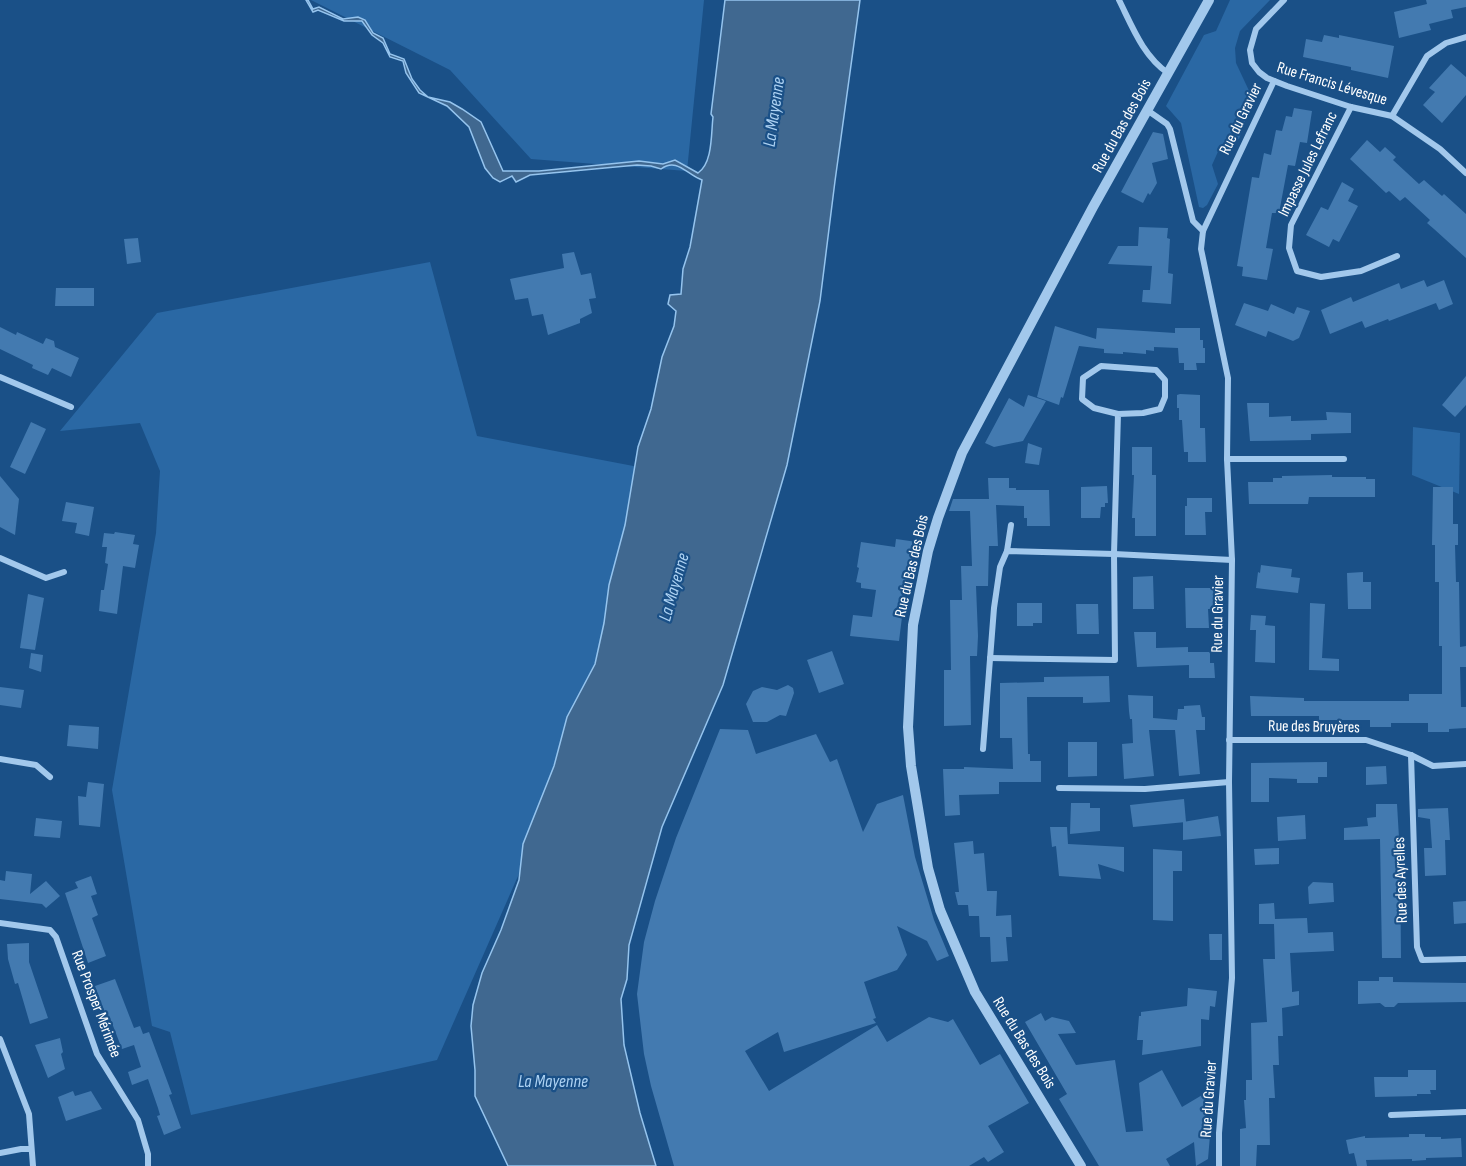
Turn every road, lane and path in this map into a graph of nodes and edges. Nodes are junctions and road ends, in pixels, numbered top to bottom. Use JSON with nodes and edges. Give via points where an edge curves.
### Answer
{"nodes":[{"id":1,"x":1119,"y":0,"type":"edge"},
{"id":2,"x":1209,"y":0,"type":"edge"},
{"id":3,"x":1284,"y":0,"type":"edge"},
{"id":4,"x":1466,"y":37,"type":"edge"},
{"id":5,"x":1168,"y":73,"type":"junction"},
{"id":6,"x":1274,"y":81,"type":"junction"},
{"id":7,"x":1351,"y":107,"type":"junction"},
{"id":8,"x":1147,"y":110,"type":"junction"},
{"id":9,"x":1392,"y":116,"type":"junction"},
{"id":10,"x":1466,"y":173,"type":"edge"},
{"id":11,"x":1203,"y":231,"type":"junction"},
{"id":12,"x":1397,"y":256,"type":"dead end"},
{"id":13,"x":0,"y":377,"type":"edge"},
{"id":14,"x":71,"y":408,"type":"dead end"},
{"id":15,"x":1118,"y":414,"type":"junction"},
{"id":16,"x":1227,"y":459,"type":"junction"},
{"id":17,"x":1344,"y":459,"type":"dead end"},
{"id":18,"x":1011,"y":525,"type":"dead end"},
{"id":19,"x":1007,"y":551,"type":"junction"},
{"id":20,"x":1114,"y":554,"type":"junction"},
{"id":21,"x":0,"y":558,"type":"edge"},
{"id":22,"x":1232,"y":560,"type":"junction"},
{"id":23,"x":64,"y":572,"type":"dead end"},
{"id":24,"x":990,"y":658,"type":"junction"},
{"id":25,"x":1229,"y":740,"type":"junction"},
{"id":26,"x":983,"y":748,"type":"dead end"},
{"id":27,"x":1411,"y":754,"type":"junction"},
{"id":28,"x":0,"y":759,"type":"edge"},
{"id":29,"x":1466,"y":764,"type":"edge"},
{"id":30,"x":50,"y":777,"type":"dead end"},
{"id":31,"x":1229,"y":782,"type":"junction"},
{"id":32,"x":1059,"y":788,"type":"dead end"},
{"id":33,"x":0,"y":923,"type":"edge"},
{"id":34,"x":1466,"y":959,"type":"edge"},
{"id":35,"x":0,"y":1039,"type":"edge"},
{"id":36,"x":1466,"y":1112,"type":"edge"},
{"id":37,"x":1391,"y":1115,"type":"dead end"},
{"id":38,"x":31,"y":1149,"type":"junction"},
{"id":39,"x":0,"y":1153,"type":"edge"},
{"id":40,"x":33,"y":1166,"type":"edge"},
{"id":41,"x":148,"y":1166,"type":"edge"},
{"id":42,"x":1081,"y":1166,"type":"edge"},
{"id":43,"x":1219,"y":1166,"type":"edge"}],
"edges":[{"from":1,"to":5,"type":"street","via":[[1153,61]]},
{"from":2,"to":5,"type":"street","name":"Rue du Bas des Bois"},
{"from":3,"to":6,"type":"street","name":"Rue Francis Lévesque","via":[[1256,29],[1250,50],[1252,63]]},
{"from":4,"to":9,"type":"street","via":[[1446,43],[1427,56]]},
{"from":5,"to":8,"type":"street","name":"Rue du Bas des Bois"},
{"from":6,"to":7,"type":"street","name":"Rue Francis Lévesque"},
{"from":6,"to":11,"type":"street","name":"Rue du Gravier"},
{"from":7,"to":9,"type":"street","name":"Rue Francis Lévesque"},
{"from":7,"to":12,"type":"street","name":"Impasse Jules Lefranc","via":[[1291,225],[1289,248],[1297,271],[1321,277],[1361,271]]},
{"from":8,"to":11,"type":"street","via":[[1170,129],[1193,221]]},
{"from":8,"to":42,"type":"street","name":"Rue du Bas des Bois","via":[[955,468],[938,518],[913,625],[908,727],[911,766],[928,868],[940,910],[975,992]]},
{"from":9,"to":10,"type":"street","name":"Rue Francis Lévesque","via":[[1440,149]]},
{"from":11,"to":16,"type":"street","name":"Rue du Gravier","via":[[1204,269],[1228,378]]},
{"from":13,"to":14,"type":"street"},
{"from":15,"to":15,"type":"street","via":[[1094,408],[1082,399],[1083,378],[1101,366],[1156,370],[1165,380],[1160,409]]},
{"from":15,"to":20,"type":"street"},
{"from":16,"to":17,"type":"street"},
{"from":16,"to":22,"type":"street","name":"Rue du Gravier"},
{"from":18,"to":19,"type":"street"},
{"from":19,"to":20,"type":"street"},
{"from":19,"to":24,"type":"street","via":[[1000,567]]},
{"from":20,"to":22,"type":"street"},
{"from":20,"to":24,"type":"street","via":[[1115,660]]},
{"from":21,"to":23,"type":"street","via":[[46,578]]},
{"from":22,"to":25,"type":"street","name":"Rue du Gravier"},
{"from":24,"to":26,"type":"street"},
{"from":25,"to":27,"type":"street","name":"Rue des Bruyères","via":[[1366,740]]},
{"from":25,"to":31,"type":"street","name":"Rue du Gravier"},
{"from":27,"to":29,"type":"street","name":"Rue des Bruyères","via":[[1433,765]]},
{"from":27,"to":34,"type":"street","name":"Rue des Ayrelles","via":[[1417,947],[1422,960]]},
{"from":28,"to":30,"type":"street","via":[[36,765]]},
{"from":31,"to":32,"type":"street","via":[[1145,789]]},
{"from":31,"to":43,"type":"street","name":"Rue du Gravier","via":[[1232,978]]},
{"from":33,"to":41,"type":"street","name":"Rue Prosper Mérimée","via":[[50,930],[56,937],[97,1054],[138,1120]]},
{"from":35,"to":38,"type":"street","via":[[29,1114]]},
{"from":36,"to":37,"type":"street"},
{"from":38,"to":39,"type":"street"},
{"from":38,"to":40,"type":"street"}]}
